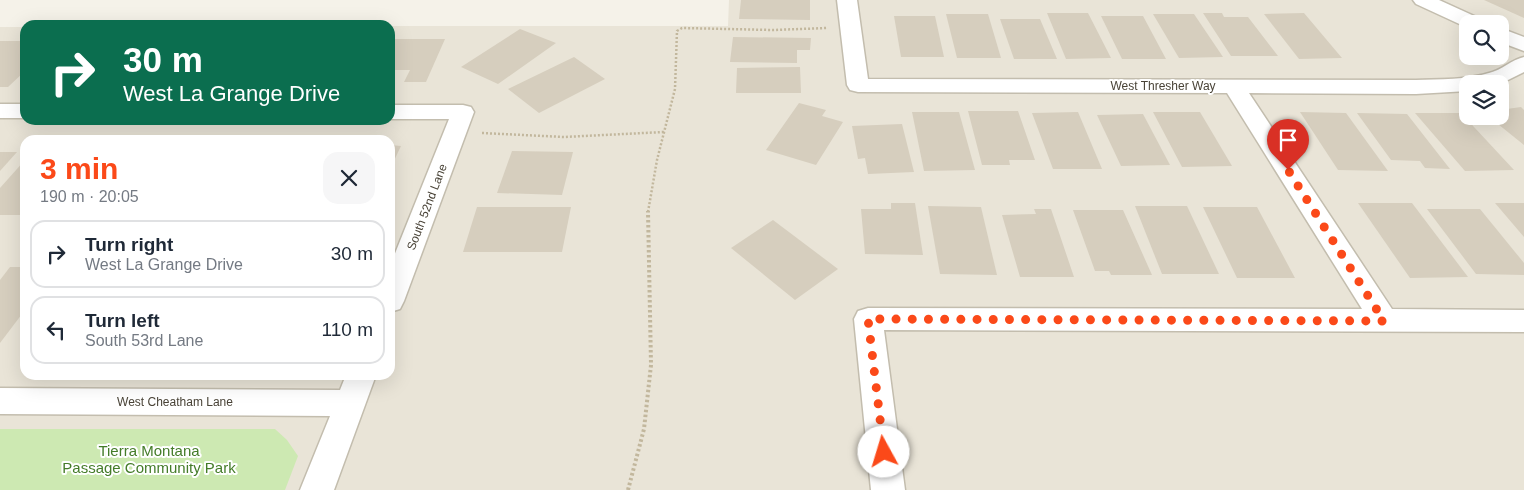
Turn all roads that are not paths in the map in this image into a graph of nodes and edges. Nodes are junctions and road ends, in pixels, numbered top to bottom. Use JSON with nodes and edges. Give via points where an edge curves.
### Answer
{"nodes":[{"id":1,"x":847,"y":0,"type":"edge"},
{"id":2,"x":1423,"y":0,"type":"edge"},
{"id":3,"x":1459,"y":16,"type":"edge"},
{"id":4,"x":1509,"y":38,"type":"edge"},
{"id":5,"x":1524,"y":45,"type":"edge"},
{"id":6,"x":1524,"y":63,"type":"edge"},
{"id":7,"x":1503,"y":75,"type":"edge"},
{"id":8,"x":1459,"y":85,"type":"edge"},
{"id":9,"x":1234,"y":87,"type":"junction"},
{"id":10,"x":0,"y":111,"type":"edge"},
{"id":11,"x":20,"y":111,"type":"edge"},
{"id":12,"x":395,"y":113,"type":"edge"},
{"id":13,"x":395,"y":288,"type":"edge"},
{"id":14,"x":1384,"y":321,"type":"junction"},
{"id":15,"x":1524,"y":322,"type":"edge"},
{"id":16,"x":359,"y":380,"type":"edge"},
{"id":17,"x":0,"y":401,"type":"edge"},
{"id":18,"x":350,"y":403,"type":"junction"},
{"id":19,"x":317,"y":490,"type":"edge"},
{"id":20,"x":888,"y":490,"type":"edge"}],
"edges":[{"from":1,"to":9,"type":"street","name":"West Thresher Way","via":[[858,85]]},
{"from":2,"to":3,"type":"street"},
{"from":4,"to":5,"type":"street"},
{"from":6,"to":7,"type":"street","name":"West Thresher Way"},
{"from":8,"to":9,"type":"street","name":"West Thresher Way"},
{"from":9,"to":14,"type":"street"},
{"from":10,"to":11,"type":"street"},
{"from":12,"to":13,"type":"street","name":"South 52nd Lane","via":[[460,121]]},
{"from":14,"to":15,"type":"street"},
{"from":14,"to":20,"type":"street","via":[[868,319]]},
{"from":16,"to":18,"type":"street"},
{"from":17,"to":18,"type":"street","name":"West Cheatham Lane"},
{"from":18,"to":19,"type":"street"}]}
